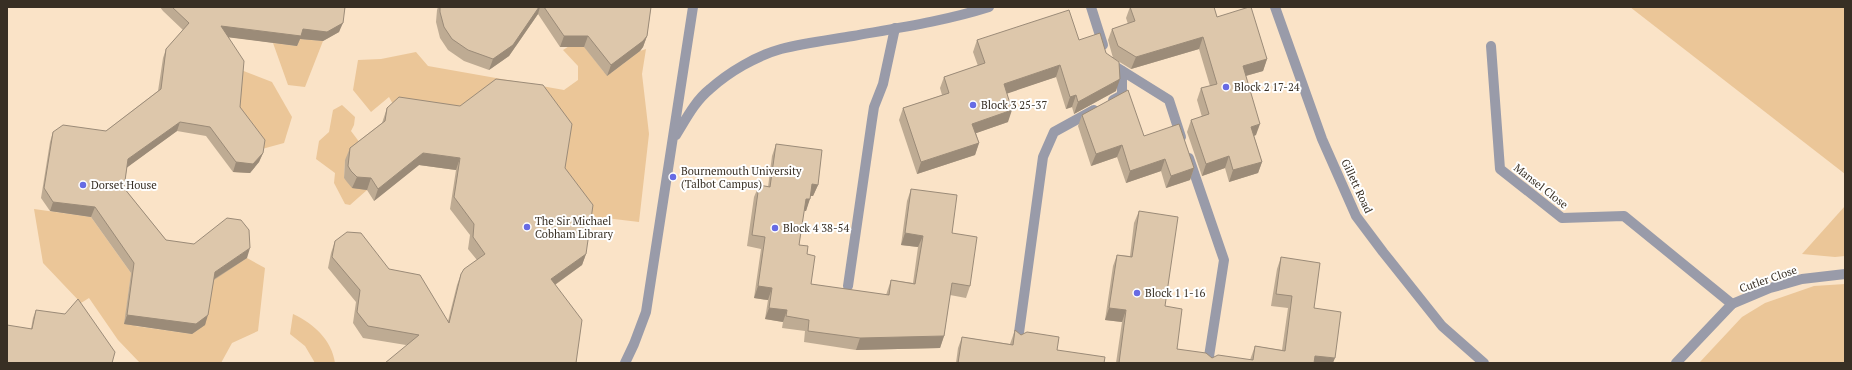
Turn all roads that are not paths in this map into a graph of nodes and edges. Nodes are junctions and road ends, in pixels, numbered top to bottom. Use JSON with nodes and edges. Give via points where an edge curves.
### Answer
{"nodes":[{"id":1,"x":693,"y":7,"type":"edge"},
{"id":2,"x":989,"y":7,"type":"edge"},
{"id":3,"x":1091,"y":7,"type":"edge"},
{"id":4,"x":1275,"y":7,"type":"edge"},
{"id":5,"x":895,"y":28,"type":"junction"},
{"id":6,"x":1491,"y":46,"type":"dead end"},
{"id":7,"x":1122,"y":71,"type":"junction"},
{"id":8,"x":673,"y":140,"type":"junction"},
{"id":9,"x":1845,"y":274,"type":"edge"},
{"id":10,"x":848,"y":286,"type":"dead end"},
{"id":11,"x":1732,"y":304,"type":"junction"},
{"id":12,"x":1018,"y":340,"type":"edge"},
{"id":13,"x":625,"y":363,"type":"edge"},
{"id":14,"x":1208,"y":363,"type":"edge"},
{"id":15,"x":1484,"y":363,"type":"edge"},
{"id":16,"x":1676,"y":363,"type":"edge"}],
"edges":[{"from":1,"to":8,"type":"street"},
{"from":2,"to":5,"type":"street"},
{"from":3,"to":7,"type":"street","via":[[1108,62]]},
{"from":4,"to":15,"type":"street","name":"Gillett Road","via":[[1322,139],[1356,216],[1442,326]]},
{"from":5,"to":8,"type":"street","via":[[781,49],[740,67],[709,89],[692,108]]},
{"from":5,"to":10,"type":"street","via":[[883,84],[874,107]]},
{"from":6,"to":11,"type":"street","name":"Mansel Close","via":[[1500,169],[1562,218],[1624,216]]},
{"from":7,"to":12,"type":"street","via":[[1122,95],[1054,132],[1043,157]]},
{"from":7,"to":14,"type":"street","via":[[1168,100],[1224,260]]},
{"from":8,"to":13,"type":"street","via":[[646,312]]},
{"from":9,"to":11,"type":"street","name":"Cutler Close","via":[[1802,278]]},
{"from":11,"to":16,"type":"street","name":"Cutler Close"}]}
